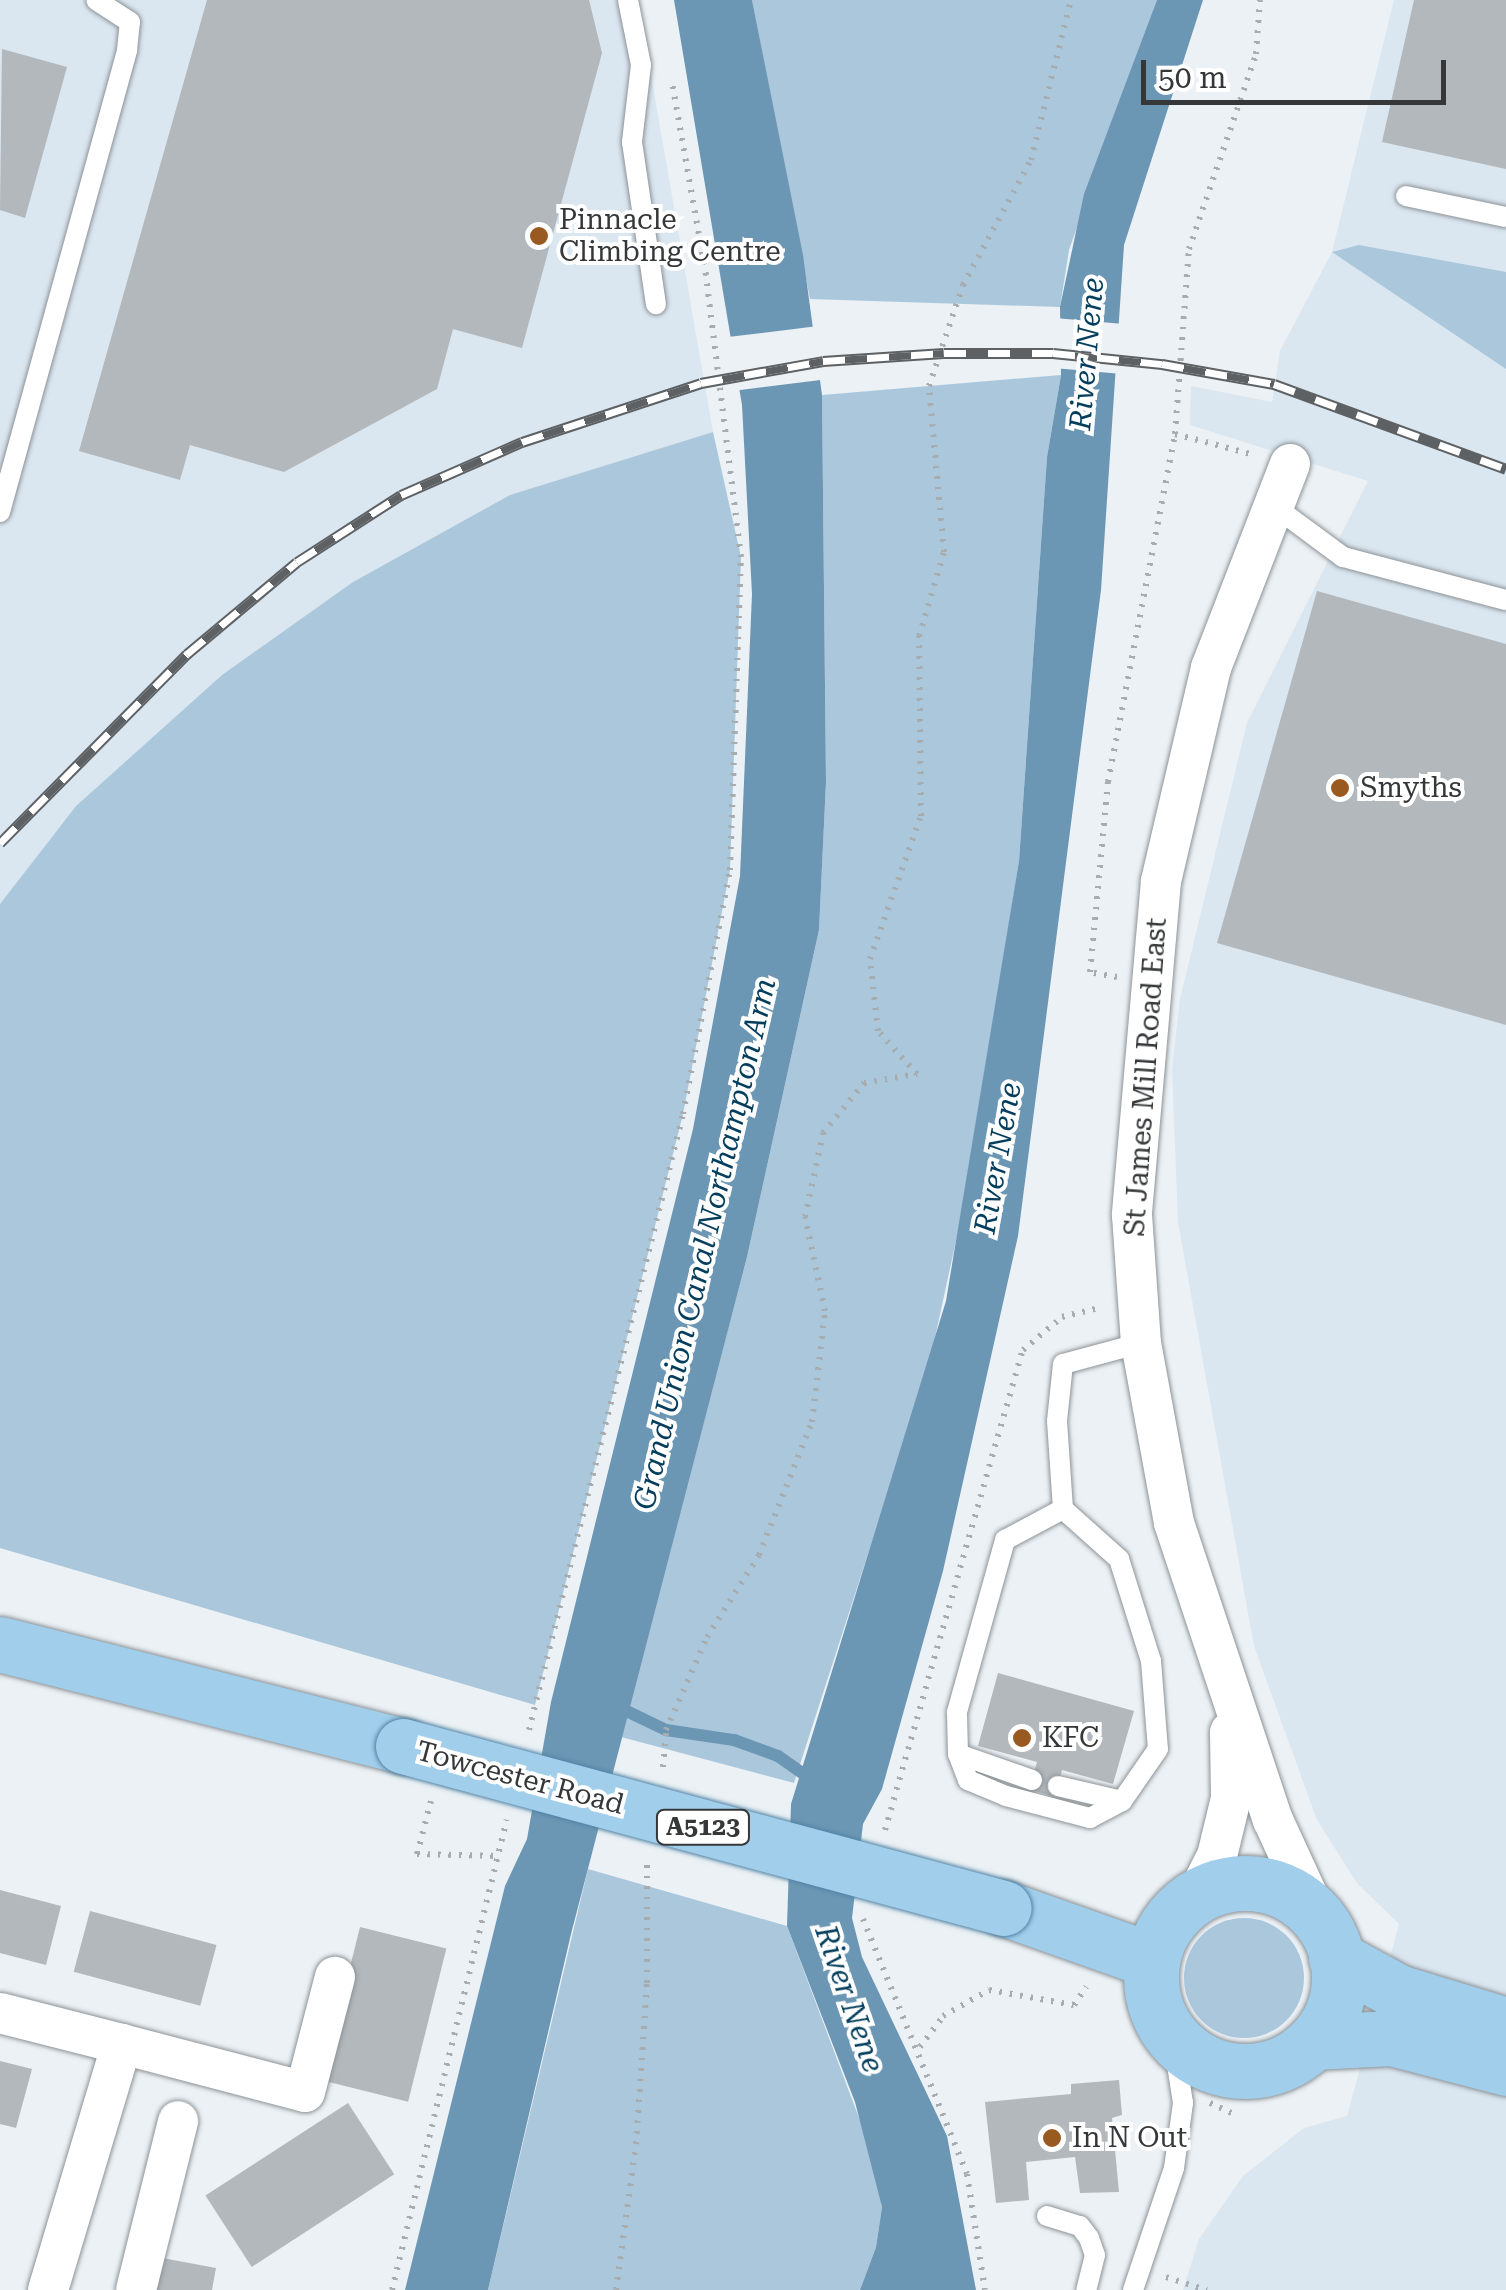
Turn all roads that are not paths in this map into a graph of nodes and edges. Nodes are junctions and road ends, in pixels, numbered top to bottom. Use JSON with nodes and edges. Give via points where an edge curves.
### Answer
{"nodes":[{"id":1,"x":96,"y":0,"type":"edge"},
{"id":2,"x":628,"y":0,"type":"edge"},
{"id":3,"x":1406,"y":196,"type":"dead end"},
{"id":4,"x":1506,"y":217,"type":"edge"},
{"id":5,"x":656,"y":304,"type":"dead end"},
{"id":6,"x":1290,"y":464,"type":"road end"},
{"id":7,"x":1274,"y":506,"type":"junction"},
{"id":8,"x":0,"y":512,"type":"edge"},
{"id":9,"x":1506,"y":600,"type":"edge"},
{"id":10,"x":1141,"y":1343,"type":"junction"},
{"id":11,"x":1063,"y":1509,"type":"junction"},
{"id":12,"x":0,"y":1644,"type":"edge"},
{"id":13,"x":1230,"y":1698,"type":"junction"},
{"id":14,"x":958,"y":1754,"type":"junction"},
{"id":15,"x":1032,"y":1780,"type":"dead end"},
{"id":16,"x":1058,"y":1786,"type":"dead end"},
{"id":17,"x":1122,"y":1801,"type":"junction"},
{"id":18,"x":1198,"y":1895,"type":"junction"},
{"id":19,"x":1326,"y":1936,"type":"junction"},
{"id":20,"x":1132,"y":1955,"type":"junction"},
{"id":21,"x":335,"y":1977,"type":"dead end"},
{"id":22,"x":0,"y":2013,"type":"edge"},
{"id":23,"x":1506,"y":2025,"type":"edge"},
{"id":24,"x":1173,"y":2039,"type":"junction"},
{"id":25,"x":1314,"y":2042,"type":"junction"},
{"id":26,"x":122,"y":2044,"type":"junction"},
{"id":27,"x":1506,"y":2068,"type":"edge"},
{"id":28,"x":178,"y":2120,"type":"dead end"},
{"id":29,"x":1047,"y":2216,"type":"dead end"},
{"id":30,"x":48,"y":2290,"type":"edge"},
{"id":31,"x":136,"y":2290,"type":"edge"},
{"id":32,"x":1086,"y":2290,"type":"edge"},
{"id":33,"x":1134,"y":2290,"type":"edge"}],
"edges":[{"from":1,"to":8,"type":"lane","via":[[130,22],[127,50]]},
{"from":2,"to":5,"type":"lane","via":[[641,65],[632,142]]},
{"from":3,"to":4,"type":"lane"},
{"from":6,"to":7,"type":"street","name":"St James Mill Road East"},
{"from":7,"to":9,"type":"lane","via":[[1344,557]]},
{"from":7,"to":10,"type":"street","name":"St James Mill Road East","via":[[1211,668],[1161,881],[1132,1215]]},
{"from":10,"to":11,"type":"lane","via":[[1063,1364],[1056,1421]]},
{"from":10,"to":13,"type":"street","name":"St James Mill Road East","via":[[1174,1523]]},
{"from":11,"to":14,"type":"lane","via":[[1005,1540],[957,1712]]},
{"from":11,"to":17,"type":"lane","via":[[1120,1559],[1151,1661],[1158,1748]]},
{"from":12,"to":20,"type":"main road","name":"Towcester Road","number":"A5123","bridge":true,"via":[[1004,1908]]},
{"from":13,"to":18,"type":"street","name":"St James Mill Road East","via":[[1231,1798],[1217,1856]]},
{"from":13,"to":19,"type":"street","name":"St James Mill Road East"},
{"from":14,"to":15,"type":"lane"},
{"from":14,"to":17,"type":"lane","via":[[968,1780],[1006,1796],[1090,1818]]},
{"from":16,"to":17,"type":"lane"},
{"from":18,"to":19,"type":"main road","via":[[1242,1882],[1268,1885]]},
{"from":18,"to":20,"type":"main road"},
{"from":19,"to":23,"type":"main road","via":[[1398,1992]]},
{"from":19,"to":25,"type":"main road","via":[[1340,1979],[1327,2024]]},
{"from":20,"to":24,"type":"main road"},
{"from":21,"to":26,"type":"street","via":[[305,2092]]},
{"from":22,"to":26,"type":"street"},
{"from":24,"to":25,"type":"main road","via":[[1192,2056],[1234,2072],[1278,2066]]},
{"from":24,"to":33,"type":"lane","via":[[1184,2103]]},
{"from":25,"to":27,"type":"main road","via":[[1390,2038]]},
{"from":26,"to":30,"type":"street"},
{"from":28,"to":31,"type":"street"},
{"from":29,"to":32,"type":"lane","via":[[1080,2226],[1089,2238],[1094,2255]]}]}
